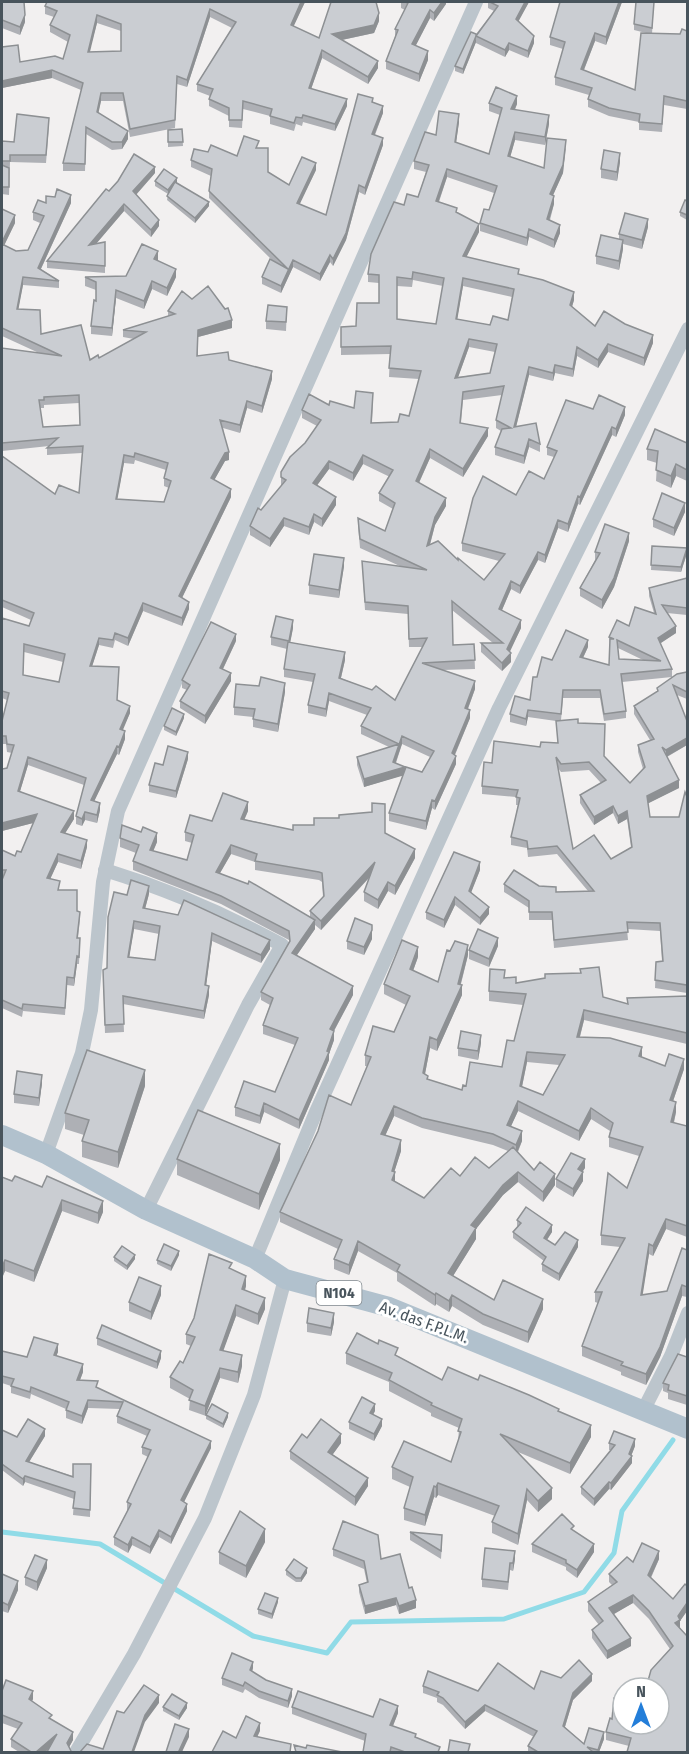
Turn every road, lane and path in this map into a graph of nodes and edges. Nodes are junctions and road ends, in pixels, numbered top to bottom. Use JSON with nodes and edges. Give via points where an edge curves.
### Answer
{"nodes":[{"id":1,"x":476,"y":2,"type":"edge"},
{"id":2,"x":687,"y":329,"type":"edge"},
{"id":3,"x":105,"y":870,"type":"junction"},
{"id":4,"x":2,"y":1135,"type":"edge"},
{"id":5,"x":46,"y":1154,"type":"junction"},
{"id":6,"x":146,"y":1209,"type":"junction"},
{"id":7,"x":255,"y":1259,"type":"junction"},
{"id":8,"x":285,"y":1279,"type":"junction"},
{"id":9,"x":687,"y":1313,"type":"edge"},
{"id":10,"x":643,"y":1411,"type":"junction"},
{"id":11,"x":687,"y":1429,"type":"edge"},
{"id":12,"x":76,"y":1752,"type":"edge"}],
"edges":[{"from":1,"to":3,"type":"street","via":[[118,811]]},
{"from":2,"to":7,"type":"street","via":[[499,708],[316,1112]]},
{"from":3,"to":5,"type":"street","via":[[91,1010],[82,1053]]},
{"from":3,"to":6,"type":"street","via":[[161,887],[282,945]]},
{"from":4,"to":5,"type":"main road","name":"Av. das F.P.L.M.","number":"N104"},
{"from":5,"to":6,"type":"main road","name":"Av. das F.P.L.M.","number":"N104"},
{"from":6,"to":7,"type":"main road","name":"Av. das F.P.L.M.","number":"N104"},
{"from":7,"to":8,"type":"main road","name":"Av. das F.P.L.M.","number":"N104"},
{"from":8,"to":10,"type":"main road","name":"Av. das F.P.L.M.","number":"N104","via":[[389,1307]]},
{"from":8,"to":12,"type":"street","via":[[254,1395],[205,1518],[134,1654]]},
{"from":9,"to":10,"type":"street","via":[[671,1356]]},
{"from":10,"to":11,"type":"main road","name":"Av. das F.P.L.M.","number":"N104"}]}
